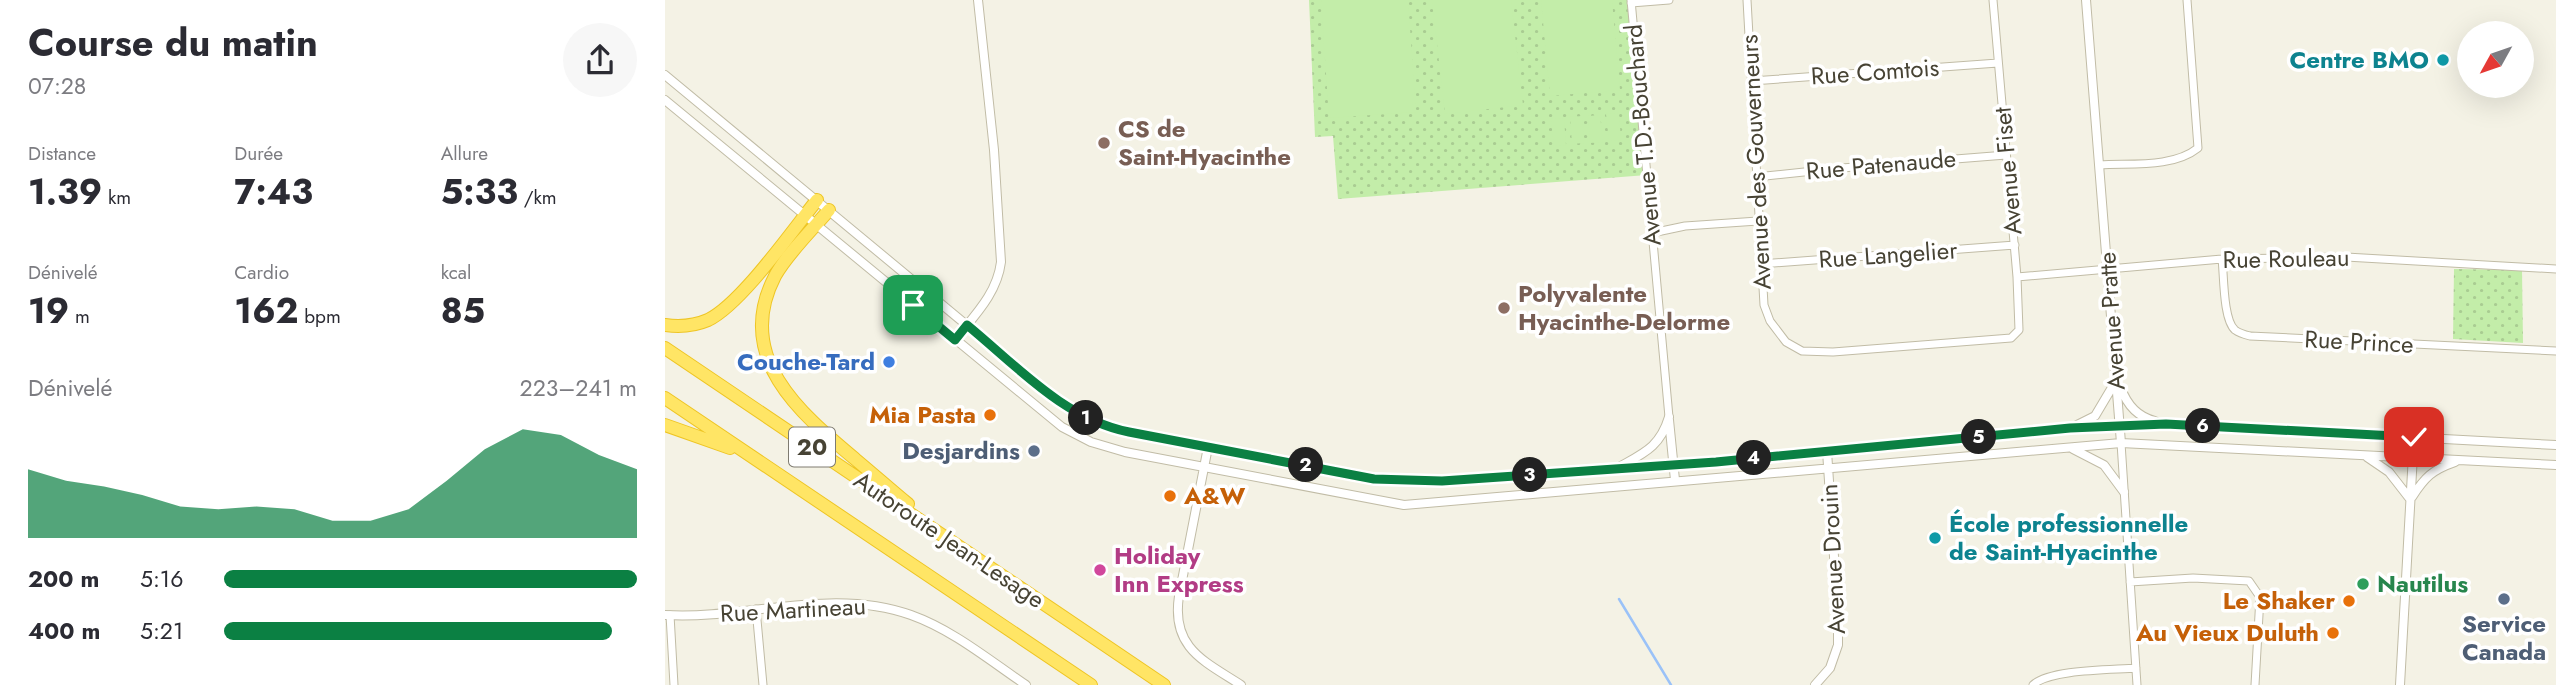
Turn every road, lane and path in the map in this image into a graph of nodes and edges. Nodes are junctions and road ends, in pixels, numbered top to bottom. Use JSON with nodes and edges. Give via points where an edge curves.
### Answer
{"nodes":[{"id":1,"x":978,"y":0,"type":"edge"},
{"id":2,"x":1669,"y":0,"type":"edge"},
{"id":3,"x":1747,"y":0,"type":"edge"},
{"id":4,"x":1993,"y":0,"type":"edge"},
{"id":5,"x":2086,"y":0,"type":"edge"},
{"id":6,"x":2187,"y":0,"type":"edge"},
{"id":7,"x":1631,"y":2,"type":"edge"},
{"id":8,"x":1998,"y":63,"type":"junction"},
{"id":9,"x":665,"y":75,"type":"edge"},
{"id":10,"x":1752,"y":81,"type":"junction"},
{"id":11,"x":665,"y":100,"type":"edge"},
{"id":12,"x":2006,"y":155,"type":"junction"},
{"id":13,"x":2100,"y":165,"type":"junction"},
{"id":14,"x":1756,"y":177,"type":"junction"},
{"id":15,"x":817,"y":200,"type":"junction"},
{"id":16,"x":829,"y":210,"type":"junction"},
{"id":17,"x":804,"y":216,"type":"junction"},
{"id":18,"x":1758,"y":221,"type":"junction"},
{"id":19,"x":816,"y":225,"type":"junction"},
{"id":20,"x":1652,"y":233,"type":"junction"},
{"id":21,"x":2015,"y":245,"type":"junction"},
{"id":22,"x":2222,"y":260,"type":"junction"},
{"id":23,"x":1761,"y":264,"type":"junction"},
{"id":24,"x":2108,"y":268,"type":"junction"},
{"id":25,"x":2556,"y":269,"type":"edge"},
{"id":26,"x":2017,"y":277,"type":"junction"},
{"id":27,"x":665,"y":325,"type":"edge"},
{"id":28,"x":967,"y":325,"type":"junction"},
{"id":29,"x":2011,"y":338,"type":"joint"},
{"id":30,"x":955,"y":340,"type":"junction"},
{"id":31,"x":665,"y":348,"type":"edge"},
{"id":32,"x":2556,"y":351,"type":"edge"},
{"id":33,"x":2117,"y":379,"type":"junction"},
{"id":34,"x":665,"y":398,"type":"edge"},
{"id":35,"x":1669,"y":418,"type":"junction"},
{"id":36,"x":2166,"y":424,"type":"junction"},
{"id":37,"x":665,"y":425,"type":"edge"},
{"id":38,"x":2120,"y":426,"type":"junction"},
{"id":39,"x":2070,"y":428,"type":"junction"},
{"id":40,"x":2414,"y":437,"type":"junction"},
{"id":41,"x":2121,"y":443,"type":"junction"},
{"id":42,"x":2556,"y":444,"type":"edge"},
{"id":43,"x":1209,"y":447,"type":"junction"},
{"id":44,"x":2073,"y":449,"type":"junction"},
{"id":45,"x":1827,"y":451,"type":"junction"},
{"id":46,"x":2364,"y":456,"type":"junction"},
{"id":47,"x":753,"y":457,"type":"junction"},
{"id":48,"x":2412,"y":458,"type":"junction"},
{"id":49,"x":2460,"y":460,"type":"junction"},
{"id":50,"x":1673,"y":464,"type":"junction"},
{"id":51,"x":2556,"y":465,"type":"edge"},
{"id":52,"x":1205,"y":468,"type":"junction"},
{"id":53,"x":1829,"y":468,"type":"junction"},
{"id":54,"x":1615,"y":469,"type":"junction"},
{"id":55,"x":1675,"y":480,"type":"junction"},
{"id":56,"x":2124,"y":492,"type":"junction"},
{"id":57,"x":2410,"y":499,"type":"junction"},
{"id":58,"x":959,"y":547,"type":"junction"},
{"id":59,"x":2130,"y":582,"type":"junction"},
{"id":60,"x":756,"y":609,"type":"junction"},
{"id":61,"x":668,"y":615,"type":"edge"},
{"id":62,"x":2136,"y":668,"type":"junction"},
{"id":63,"x":674,"y":685,"type":"edge"},
{"id":64,"x":763,"y":685,"type":"edge"},
{"id":65,"x":1026,"y":685,"type":"edge"},
{"id":66,"x":1091,"y":685,"type":"edge"},
{"id":67,"x":1164,"y":685,"type":"edge"},
{"id":68,"x":1241,"y":685,"type":"edge"},
{"id":69,"x":1815,"y":685,"type":"edge"},
{"id":70,"x":2033,"y":685,"type":"edge"},
{"id":71,"x":2137,"y":685,"type":"edge"},
{"id":72,"x":2255,"y":685,"type":"edge"},
{"id":73,"x":2400,"y":685,"type":"edge"}],
"edges":[{"from":1,"to":28,"type":"street","via":[[1000,262],[992,292]]},
{"from":2,"to":7,"type":"street"},
{"from":3,"to":10,"type":"street","name":"Avenue des Gouverneurs"},
{"from":4,"to":8,"type":"street","name":"Avenue Fiset"},
{"from":5,"to":13,"type":"street","name":"Avenue Pratte"},
{"from":6,"to":13,"type":"street","via":[[2198,148],[2186,157],[2169,160]]},
{"from":7,"to":20,"type":"street","name":"Avenue T.D.-Bouchard"},
{"from":8,"to":10,"type":"street","name":"Rue Comtois"},
{"from":8,"to":12,"type":"street","name":"Avenue Fiset"},
{"from":9,"to":15,"type":"street"},
{"from":10,"to":14,"type":"street","name":"Avenue des Gouverneurs"},
{"from":11,"to":17,"type":"street"},
{"from":12,"to":14,"type":"street","name":"Rue Patenaude"},
{"from":12,"to":21,"type":"street","name":"Avenue Fiset"},
{"from":13,"to":24,"type":"street","name":"Avenue Pratte"},
{"from":14,"to":18,"type":"street","name":"Avenue des Gouverneurs"},
{"from":15,"to":16,"type":"street"},
{"from":15,"to":17,"type":"highway"},
{"from":16,"to":19,"type":"highway"},
{"from":16,"to":28,"type":"street"},
{"from":17,"to":19,"type":"street"},
{"from":17,"to":27,"type":"highway","via":[[726,308],[700,323]]},
{"from":18,"to":20,"type":"street"},
{"from":18,"to":23,"type":"street","name":"Avenue des Gouverneurs"},
{"from":19,"to":30,"type":"street"},
{"from":19,"to":58,"type":"highway","via":[[780,269],[767,296],[764,336],[773,373],[809,420]]},
{"from":20,"to":35,"type":"street","name":"Avenue T.D.-Bouchard"},
{"from":21,"to":23,"type":"street","name":"Rue Langelier"},
{"from":21,"to":26,"type":"street","name":"Avenue Fiset"},
{"from":22,"to":24,"type":"street","name":"Rue Rouleau"},
{"from":22,"to":25,"type":"street","name":"Rue Rouleau","via":[[2346,257]]},
{"from":22,"to":32,"type":"street","name":"Rue Prince","via":[[2231,325],[2250,336]]},
{"from":23,"to":29,"type":"street","name":"Avenue des Gouverneurs","via":[[1770,321],[1786,342],[1802,351]]},
{"from":24,"to":26,"type":"street","name":"Rue Rouleau"},
{"from":24,"to":33,"type":"street","name":"Avenue Pratte"},
{"from":26,"to":29,"type":"street","name":"Avenue Fiset","via":[[2019,330]]},
{"from":28,"to":30,"type":"street"},
{"from":28,"to":43,"type":"street","via":[[1052,396],[1088,419],[1115,429]]},
{"from":30,"to":52,"type":"street","via":[[1076,435],[1117,450]]},
{"from":31,"to":58,"type":"highway","name":"Autoroute Jean-Lesage","number":"20"},
{"from":33,"to":36,"type":"street","via":[[2137,414]]},
{"from":33,"to":38,"type":"street","name":"Avenue Pratte"},
{"from":33,"to":39,"type":"street","via":[[2095,416]]},
{"from":34,"to":47,"type":"highway","name":"Autoroute Jean-Lesage","number":"20"},
{"from":35,"to":50,"type":"street","name":"Avenue T.D.-Bouchard"},
{"from":35,"to":54,"type":"street","via":[[1650,450]]},
{"from":36,"to":38,"type":"street"},
{"from":36,"to":40,"type":"street"},
{"from":37,"to":47,"type":"highway"},
{"from":38,"to":39,"type":"street"},
{"from":38,"to":41,"type":"street","name":"Avenue Pratte"},
{"from":39,"to":45,"type":"street"},
{"from":40,"to":42,"type":"street"},
{"from":40,"to":48,"type":"street"},
{"from":41,"to":44,"type":"street"},
{"from":41,"to":46,"type":"street"},
{"from":41,"to":56,"type":"street","name":"Avenue Pratte"},
{"from":43,"to":52,"type":"street"},
{"from":43,"to":54,"type":"street","via":[[1374,479],[1442,481]]},
{"from":44,"to":53,"type":"street"},
{"from":44,"to":56,"type":"street","via":[[2103,465]]},
{"from":45,"to":50,"type":"street"},
{"from":45,"to":53,"type":"street","name":"Avenue Drouin"},
{"from":46,"to":48,"type":"street"},
{"from":46,"to":57,"type":"street","via":[[2389,472]]},
{"from":47,"to":66,"type":"highway","name":"Autoroute Jean-Lesage","number":"20"},
{"from":48,"to":49,"type":"street"},
{"from":48,"to":57,"type":"street"},
{"from":49,"to":51,"type":"street"},
{"from":49,"to":57,"type":"street","via":[[2426,477]]},
{"from":50,"to":54,"type":"street"},
{"from":50,"to":55,"type":"street","name":"Avenue T.D.-Bouchard"},
{"from":52,"to":55,"type":"street","via":[[1404,505]]},
{"from":52,"to":68,"type":"street","via":[[1178,621],[1190,649]]},
{"from":53,"to":55,"type":"street"},
{"from":53,"to":69,"type":"street","name":"Avenue Drouin","via":[[1838,645],[1830,668]]},
{"from":56,"to":59,"type":"street","name":"Avenue Pratte"},
{"from":57,"to":73,"type":"street"},
{"from":58,"to":67,"type":"highway","name":"Autoroute Jean-Lesage","number":"20"},
{"from":59,"to":62,"type":"street","name":"Avenue Pratte"},
{"from":59,"to":72,"type":"street","via":[[2249,581],[2260,597]]},
{"from":60,"to":61,"type":"street","name":"Rue Martineau"},
{"from":60,"to":64,"type":"street"},
{"from":60,"to":65,"type":"street","name":"Rue Martineau","via":[[843,603],[897,611],[943,630]]},
{"from":61,"to":63,"type":"street"},
{"from":62,"to":70,"type":"street","via":[[2055,675]]},
{"from":62,"to":71,"type":"street","name":"Avenue Pratte"}]}
